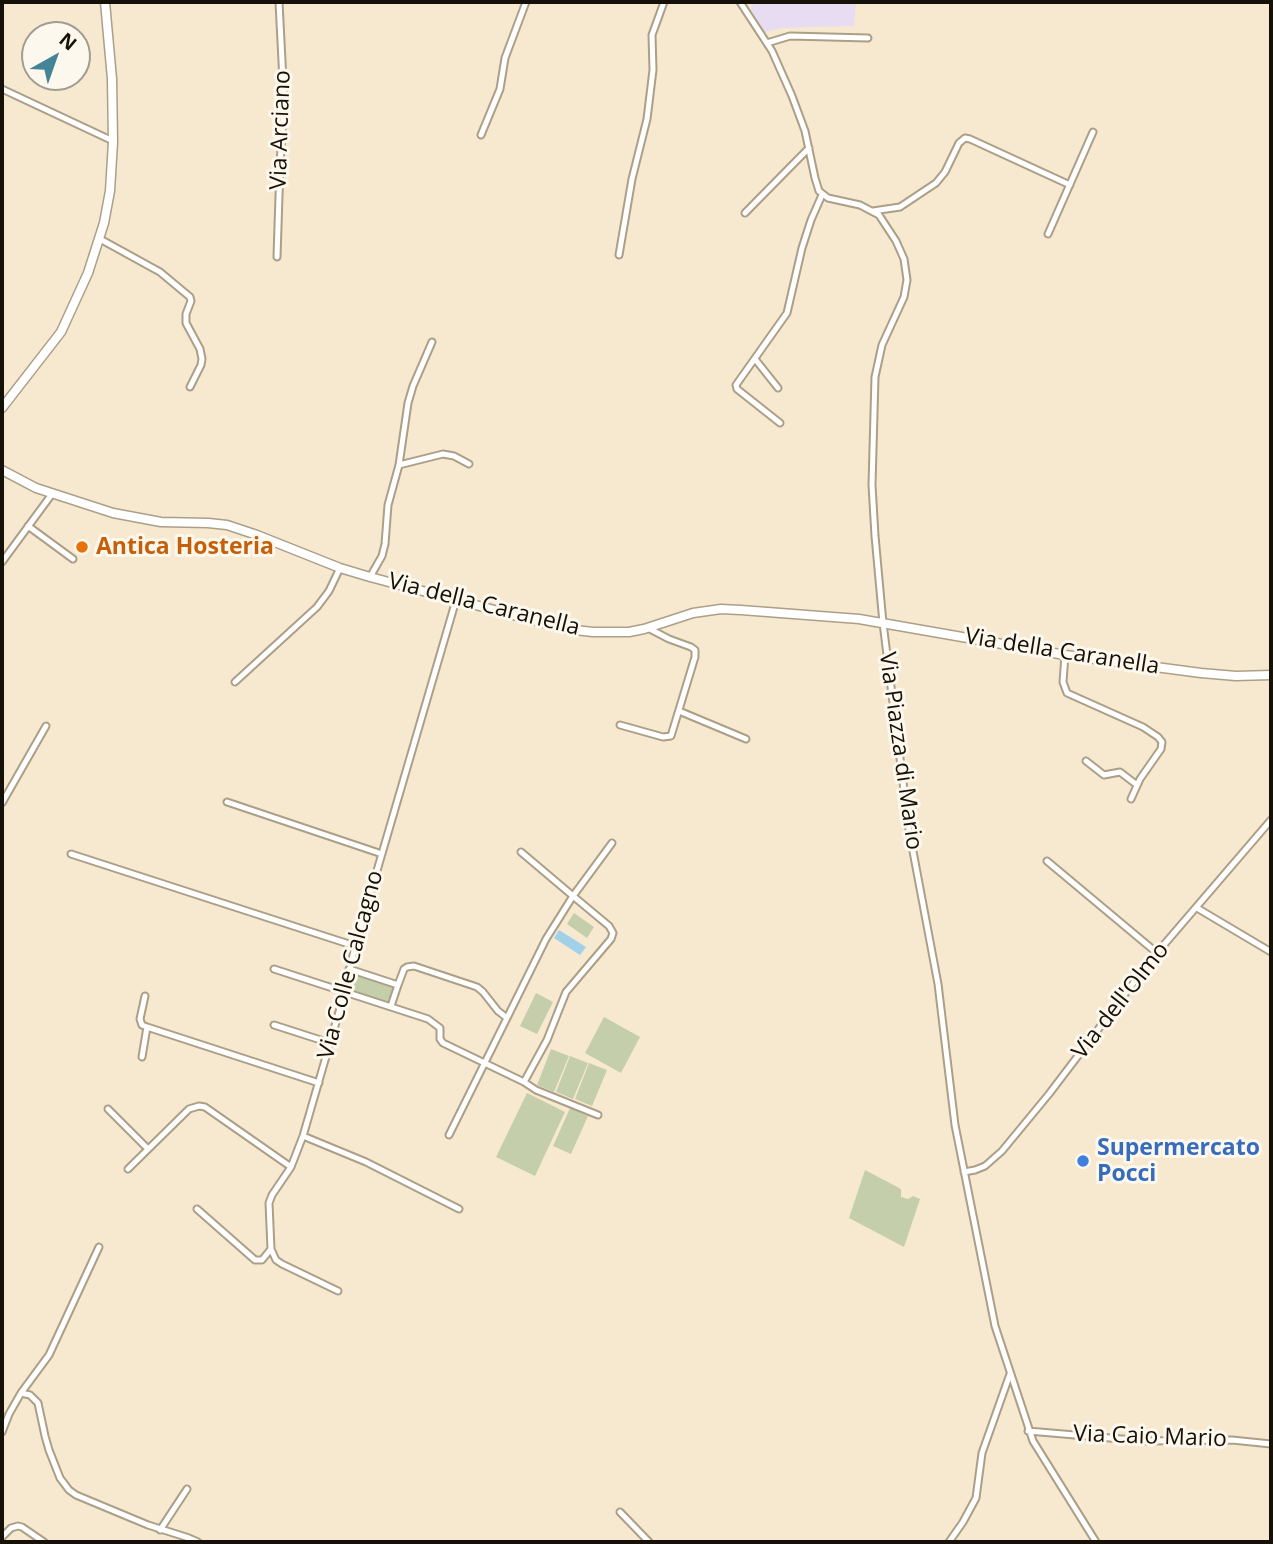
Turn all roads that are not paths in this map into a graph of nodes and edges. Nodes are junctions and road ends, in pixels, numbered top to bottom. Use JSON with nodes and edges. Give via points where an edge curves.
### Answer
{"nodes":[{"id":1,"x":105,"y":2,"type":"edge"},
{"id":2,"x":279,"y":2,"type":"edge"},
{"id":3,"x":526,"y":2,"type":"edge"},
{"id":4,"x":664,"y":2,"type":"edge"},
{"id":5,"x":740,"y":2,"type":"edge"},
{"id":6,"x":868,"y":38,"type":"dead end"},
{"id":7,"x":767,"y":43,"type":"junction"},
{"id":8,"x":2,"y":89,"type":"edge"},
{"id":9,"x":1093,"y":132,"type":"dead end"},
{"id":10,"x":481,"y":135,"type":"dead end"},
{"id":11,"x":113,"y":142,"type":"junction"},
{"id":12,"x":809,"y":148,"type":"junction"},
{"id":13,"x":1070,"y":185,"type":"junction"},
{"id":14,"x":822,"y":195,"type":"junction"},
{"id":15,"x":873,"y":211,"type":"junction"},
{"id":16,"x":745,"y":213,"type":"dead end"},
{"id":17,"x":1048,"y":234,"type":"dead end"},
{"id":18,"x":100,"y":239,"type":"junction"},
{"id":19,"x":619,"y":255,"type":"dead end"},
{"id":20,"x":277,"y":257,"type":"dead end"},
{"id":21,"x":432,"y":342,"type":"dead end"},
{"id":22,"x":755,"y":359,"type":"junction"},
{"id":23,"x":190,"y":387,"type":"dead end"},
{"id":24,"x":778,"y":388,"type":"dead end"},
{"id":25,"x":2,"y":408,"type":"edge"},
{"id":26,"x":780,"y":423,"type":"dead end"},
{"id":27,"x":469,"y":464,"type":"dead end"},
{"id":28,"x":399,"y":466,"type":"junction"},
{"id":29,"x":2,"y":470,"type":"edge"},
{"id":30,"x":52,"y":494,"type":"junction"},
{"id":31,"x":28,"y":526,"type":"junction"},
{"id":32,"x":73,"y":559,"type":"dead end"},
{"id":33,"x":2,"y":562,"type":"edge"},
{"id":34,"x":340,"y":568,"type":"junction"},
{"id":35,"x":370,"y":577,"type":"junction"},
{"id":36,"x":456,"y":600,"type":"junction"},
{"id":37,"x":883,"y":622,"type":"junction"},
{"id":38,"x":648,"y":628,"type":"junction"},
{"id":39,"x":1065,"y":655,"type":"junction"},
{"id":40,"x":1271,"y":675,"type":"edge"},
{"id":41,"x":235,"y":682,"type":"dead end"},
{"id":42,"x":679,"y":711,"type":"junction"},
{"id":43,"x":620,"y":725,"type":"dead end"},
{"id":44,"x":47,"y":726,"type":"dead end"},
{"id":45,"x":746,"y":738,"type":"dead end"},
{"id":46,"x":1086,"y":761,"type":"dead end"},
{"id":47,"x":1137,"y":785,"type":"junction"},
{"id":48,"x":1130,"y":799,"type":"dead end"},
{"id":49,"x":227,"y":802,"type":"dead end"},
{"id":50,"x":2,"y":803,"type":"edge"},
{"id":51,"x":1271,"y":820,"type":"edge"},
{"id":52,"x":612,"y":843,"type":"dead end"},
{"id":53,"x":521,"y":852,"type":"dead end"},
{"id":54,"x":71,"y":854,"type":"dead end"},
{"id":55,"x":382,"y":854,"type":"junction"},
{"id":56,"x":1047,"y":861,"type":"dead end"},
{"id":57,"x":573,"y":896,"type":"junction"},
{"id":58,"x":1197,"y":908,"type":"junction"},
{"id":59,"x":355,"y":946,"type":"junction"},
{"id":60,"x":1271,"y":951,"type":"edge"},
{"id":61,"x":1157,"y":953,"type":"junction"},
{"id":62,"x":274,"y":969,"type":"dead end"},
{"id":63,"x":349,"y":970,"type":"junction"},
{"id":64,"x":398,"y":985,"type":"junction"},
{"id":65,"x":345,"y":991,"type":"junction"},
{"id":66,"x":145,"y":996,"type":"dead end"},
{"id":67,"x":391,"y":1006,"type":"junction"},
{"id":68,"x":507,"y":1018,"type":"junction"},
{"id":69,"x":274,"y":1025,"type":"dead end"},
{"id":70,"x":148,"y":1027,"type":"junction"},
{"id":71,"x":330,"y":1043,"type":"junction"},
{"id":72,"x":142,"y":1057,"type":"dead end"},
{"id":73,"x":486,"y":1063,"type":"junction"},
{"id":74,"x":524,"y":1082,"type":"junction"},
{"id":75,"x":319,"y":1083,"type":"junction"},
{"id":76,"x":108,"y":1109,"type":"dead end"},
{"id":77,"x":598,"y":1115,"type":"dead end"},
{"id":78,"x":449,"y":1135,"type":"dead end"},
{"id":79,"x":303,"y":1136,"type":"junction"},
{"id":80,"x":148,"y":1149,"type":"junction"},
{"id":81,"x":291,"y":1167,"type":"junction"},
{"id":82,"x":128,"y":1168,"type":"dead end"},
{"id":83,"x":964,"y":1172,"type":"junction"},
{"id":84,"x":197,"y":1209,"type":"dead end"},
{"id":85,"x":459,"y":1209,"type":"dead end"},
{"id":86,"x":99,"y":1247,"type":"dead end"},
{"id":87,"x":271,"y":1249,"type":"junction"},
{"id":88,"x":338,"y":1290,"type":"dead end"},
{"id":89,"x":1010,"y":1374,"type":"junction"},
{"id":90,"x":21,"y":1393,"type":"junction"},
{"id":91,"x":1028,"y":1431,"type":"junction"},
{"id":92,"x":2,"y":1432,"type":"edge"},
{"id":93,"x":1271,"y":1444,"type":"edge"},
{"id":94,"x":187,"y":1489,"type":"dead end"},
{"id":95,"x":620,"y":1512,"type":"dead end"},
{"id":96,"x":160,"y":1530,"type":"junction"},
{"id":97,"x":2,"y":1537,"type":"edge"},
{"id":98,"x":44,"y":1542,"type":"edge"},
{"id":99,"x":198,"y":1542,"type":"edge"},
{"id":100,"x":649,"y":1542,"type":"edge"},
{"id":101,"x":949,"y":1542,"type":"edge"},
{"id":102,"x":1096,"y":1542,"type":"edge"}],
"edges":[{"from":1,"to":11,"type":"main road","via":[[113,79]]},
{"from":2,"to":20,"type":"street","name":"Via Arciano","via":[[284,101]]},
{"from":3,"to":10,"type":"street"},
{"from":4,"to":19,"type":"street","via":[[652,35],[646,120]]},
{"from":5,"to":7,"type":"street"},
{"from":6,"to":7,"type":"street","via":[[790,36]]},
{"from":7,"to":12,"type":"street","via":[[792,96]]},
{"from":8,"to":11,"type":"street"},
{"from":9,"to":13,"type":"street"},
{"from":11,"to":18,"type":"main road","via":[[110,191]]},
{"from":12,"to":14,"type":"street"},
{"from":12,"to":16,"type":"street"},
{"from":13,"to":15,"type":"street","via":[[965,138],[934,185],[900,208]]},
{"from":13,"to":17,"type":"street"},
{"from":14,"to":15,"type":"street"},
{"from":14,"to":22,"type":"street","via":[[800,254],[789,310]]},
{"from":15,"to":37,"type":"street","name":"Via Piazza di Mario","via":[[897,240],[906,276],[903,300],[879,354],[873,393],[873,508]]},
{"from":18,"to":23,"type":"street","via":[[160,272],[190,297],[186,323],[202,359]]},
{"from":18,"to":25,"type":"main road","via":[[61,332]]},
{"from":21,"to":28,"type":"street","via":[[409,398]]},
{"from":22,"to":24,"type":"street"},
{"from":22,"to":26,"type":"street","via":[[736,387]]},
{"from":27,"to":28,"type":"street","via":[[443,454]]},
{"from":28,"to":35,"type":"street","via":[[388,505],[385,544]]},
{"from":29,"to":30,"type":"main road","name":"Via della Caranella"},
{"from":30,"to":31,"type":"street"},
{"from":30,"to":34,"type":"main road","name":"Via della Caranella","via":[[138,519],[227,525]]},
{"from":31,"to":32,"type":"street"},
{"from":31,"to":33,"type":"street"},
{"from":34,"to":35,"type":"main road","name":"Via della Caranella"},
{"from":34,"to":41,"type":"street","via":[[317,607]]},
{"from":35,"to":36,"type":"main road","name":"Via della Caranella"},
{"from":36,"to":38,"type":"main road","name":"Via della Caranella","via":[[573,630],[614,633]]},
{"from":36,"to":55,"type":"street","name":"Via Colle Calcagno"},
{"from":37,"to":38,"type":"main road","name":"Via della Caranella","via":[[722,609],[688,614]]},
{"from":37,"to":39,"type":"main road","name":"Via della Caranella"},
{"from":37,"to":83,"type":"street","name":"Via Piazza di Mario","via":[[910,838],[939,991]]},
{"from":38,"to":42,"type":"street","via":[[695,650]]},
{"from":39,"to":40,"type":"main road","name":"Via della Caranella","via":[[1212,674]]},
{"from":39,"to":47,"type":"street","via":[[1067,693],[1140,725],[1161,740],[1161,749]]},
{"from":42,"to":43,"type":"street","via":[[667,738]]},
{"from":42,"to":45,"type":"street"},
{"from":44,"to":50,"type":"street"},
{"from":46,"to":47,"type":"street","via":[[1104,775],[1119,772]]},
{"from":47,"to":48,"type":"street"},
{"from":49,"to":55,"type":"street"},
{"from":51,"to":58,"type":"street","name":"Via dell'Olmo"},
{"from":52,"to":57,"type":"street"},
{"from":53,"to":57,"type":"street"},
{"from":54,"to":59,"type":"street"},
{"from":55,"to":59,"type":"street","name":"Via Colle Calcagno"},
{"from":56,"to":61,"type":"street"},
{"from":57,"to":68,"type":"street"},
{"from":57,"to":74,"type":"street","via":[[612,929],[613,936],[566,992]]},
{"from":58,"to":60,"type":"street"},
{"from":58,"to":61,"type":"street","name":"Via dell'Olmo"},
{"from":59,"to":63,"type":"street","name":"Via Colle Calcagno"},
{"from":61,"to":83,"type":"street","name":"Via dell'Olmo","via":[[1002,1151],[983,1167]]},
{"from":62,"to":65,"type":"street"},
{"from":63,"to":64,"type":"street"},
{"from":63,"to":65,"type":"street","name":"Via Colle Calcagno"},
{"from":64,"to":67,"type":"street"},
{"from":64,"to":68,"type":"street","via":[[404,969],[414,966],[477,987]]},
{"from":65,"to":67,"type":"street"},
{"from":65,"to":71,"type":"street","name":"Via Colle Calcagno"},
{"from":66,"to":70,"type":"street","via":[[140,1019]]},
{"from":67,"to":73,"type":"street","via":[[436,1023],[443,1043]]},
{"from":68,"to":73,"type":"street"},
{"from":69,"to":71,"type":"street"},
{"from":70,"to":72,"type":"street"},
{"from":70,"to":75,"type":"street"},
{"from":71,"to":75,"type":"street","name":"Via Colle Calcagno"},
{"from":73,"to":74,"type":"street"},
{"from":73,"to":78,"type":"street"},
{"from":74,"to":77,"type":"street"},
{"from":75,"to":79,"type":"street","name":"Via Colle Calcagno"},
{"from":76,"to":80,"type":"street"},
{"from":79,"to":81,"type":"street","name":"Via Colle Calcagno"},
{"from":79,"to":85,"type":"street"},
{"from":80,"to":81,"type":"street","via":[[190,1108],[199,1105]]},
{"from":80,"to":82,"type":"street"},
{"from":81,"to":87,"type":"street","name":"Via Colle Calcagno","via":[[269,1202]]},
{"from":83,"to":89,"type":"street","name":"Via Piazza di Mario","via":[[991,1312]]},
{"from":84,"to":87,"type":"street","via":[[255,1260],[262,1260]]},
{"from":86,"to":90,"type":"street","via":[[49,1354]]},
{"from":87,"to":88,"type":"street","via":[[279,1263]]},
{"from":89,"to":91,"type":"street","name":"Via Piazza di Mario"},
{"from":89,"to":101,"type":"street","via":[[982,1453],[976,1498]]},
{"from":90,"to":92,"type":"street"},
{"from":90,"to":96,"type":"street","via":[[38,1403],[49,1450],[69,1490]]},
{"from":91,"to":93,"type":"street","name":"Via Caio Mario","via":[[1145,1441]]},
{"from":91,"to":102,"type":"street","name":"Via Piazza di Mario"},
{"from":94,"to":96,"type":"street"},
{"from":95,"to":100,"type":"street"},
{"from":96,"to":99,"type":"street"},
{"from":97,"to":98,"type":"street","via":[[18,1526]]}]}
